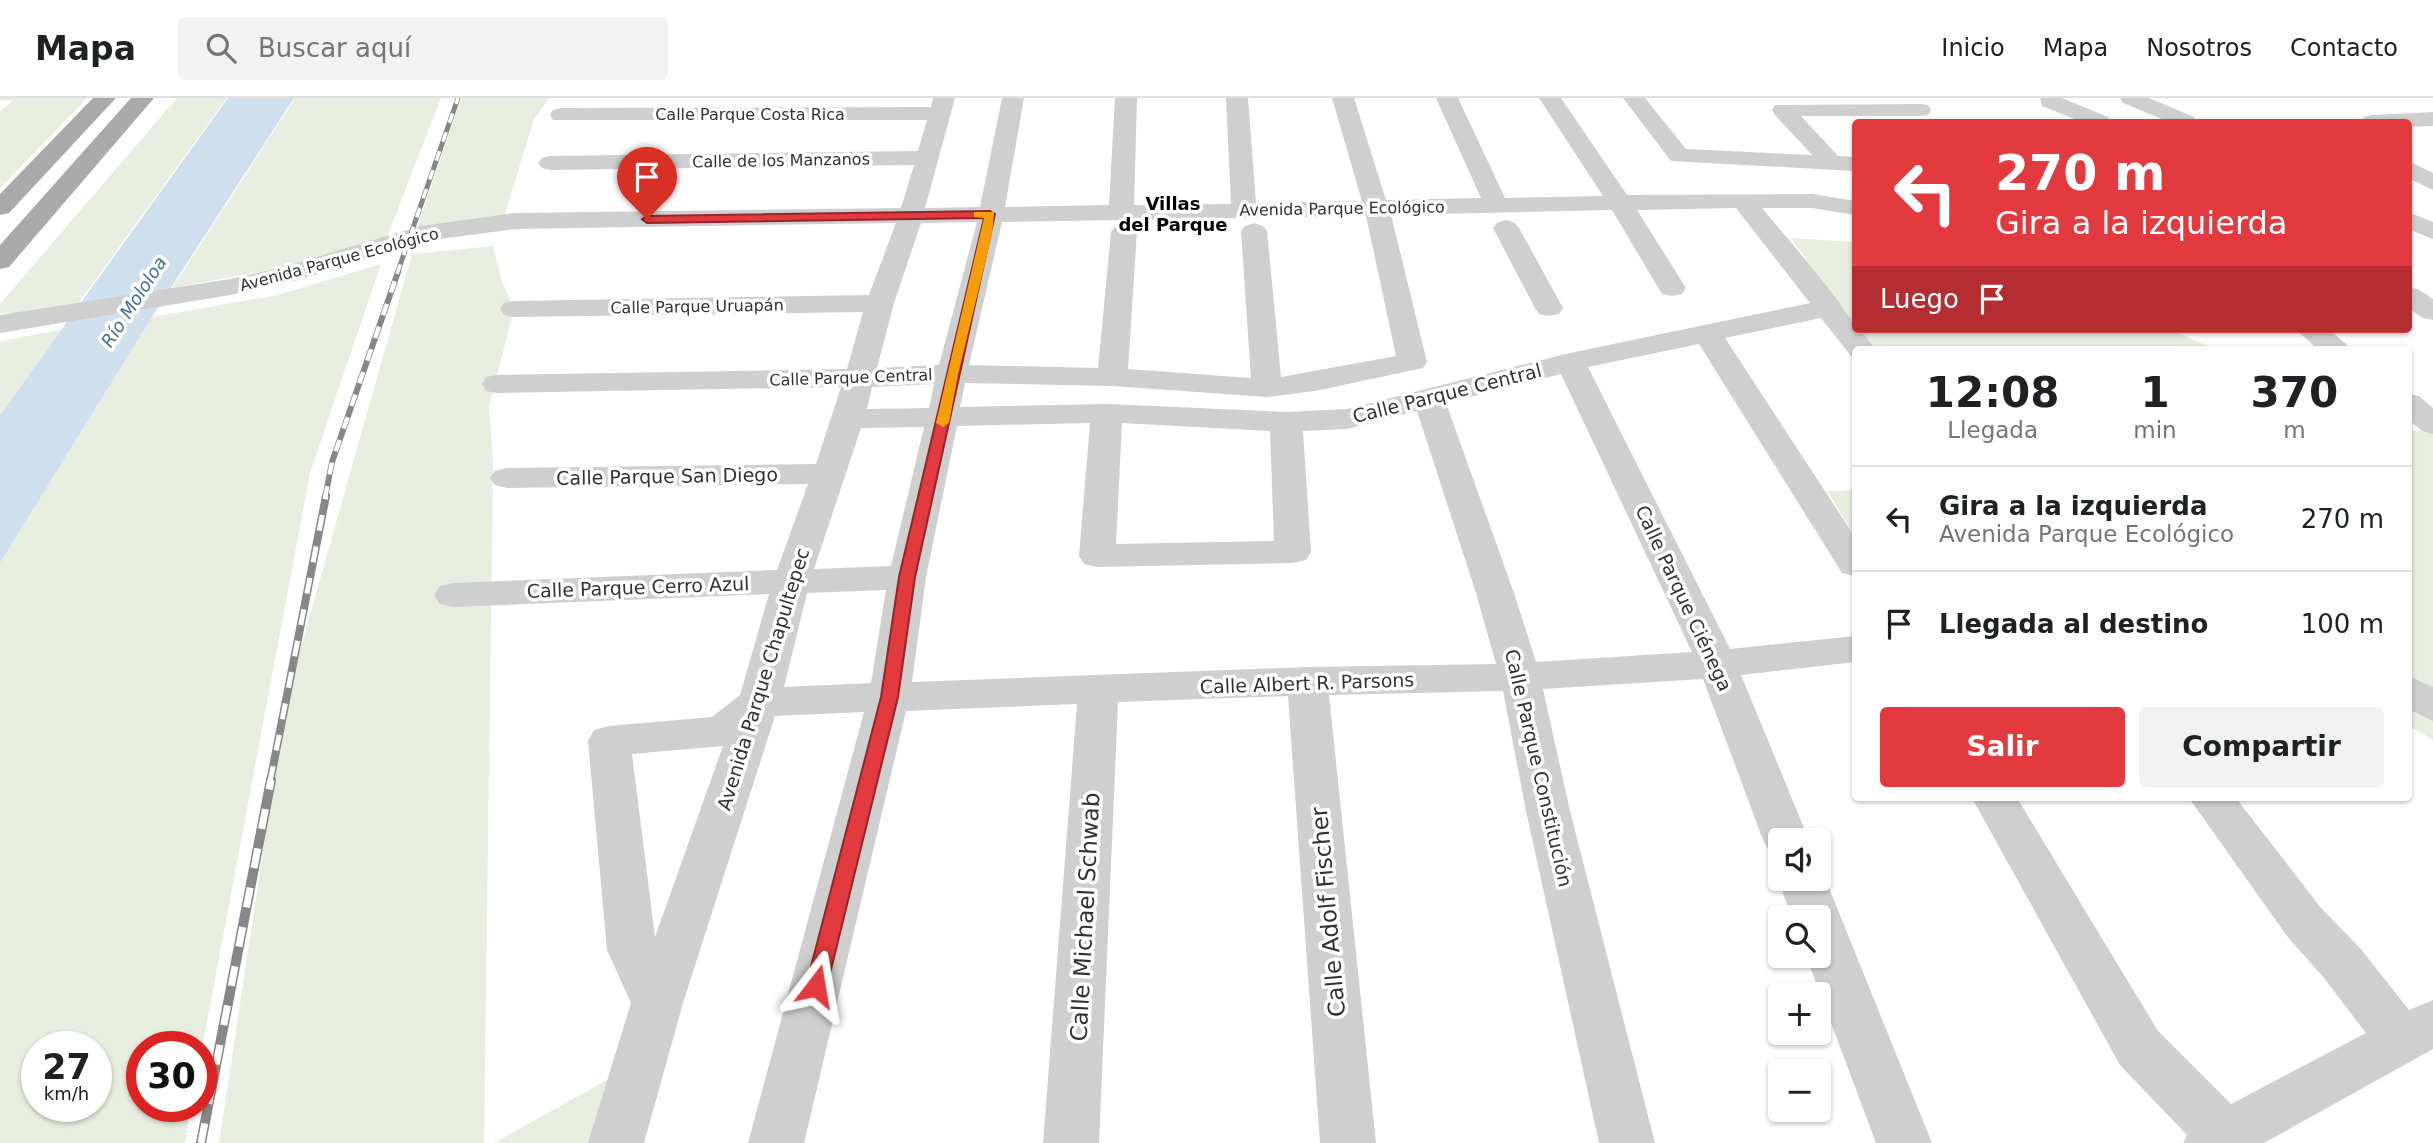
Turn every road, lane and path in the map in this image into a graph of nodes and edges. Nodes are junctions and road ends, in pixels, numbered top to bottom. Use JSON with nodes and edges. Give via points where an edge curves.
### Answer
{"nodes":[{"id":1,"x":105,"y":98,"type":"edge"},
{"id":2,"x":143,"y":98,"type":"edge"},
{"id":3,"x":1013,"y":98,"type":"edge"},
{"id":4,"x":1126,"y":98,"type":"edge"},
{"id":5,"x":1237,"y":98,"type":"edge"},
{"id":6,"x":1343,"y":98,"type":"edge"},
{"id":7,"x":1447,"y":98,"type":"edge"},
{"id":8,"x":1550,"y":98,"type":"edge"},
{"id":9,"x":1634,"y":98,"type":"edge"},
{"id":10,"x":1892,"y":98,"type":"edge"},
{"id":11,"x":2051,"y":98,"type":"edge"},
{"id":12,"x":2131,"y":98,"type":"edge"},
{"id":13,"x":941,"y":106,"type":"edge"},
{"id":14,"x":2371,"y":112,"type":"edge"},
{"id":15,"x":561,"y":115,"type":"dead end"},
{"id":16,"x":2093,"y":119,"type":"edge"},
{"id":17,"x":2179,"y":119,"type":"edge"},
{"id":18,"x":2424,"y":120,"type":"edge"},
{"id":19,"x":928,"y":159,"type":"junction"},
{"id":20,"x":1831,"y":162,"type":"junction"},
{"id":21,"x":550,"y":163,"type":"dead end"},
{"id":22,"x":1852,"y":164,"type":"edge"},
{"id":23,"x":2412,"y":170,"type":"edge"},
{"id":24,"x":2412,"y":175,"type":"edge"},
{"id":25,"x":2433,"y":183,"type":"edge"},
{"id":26,"x":2433,"y":190,"type":"edge"},
{"id":27,"x":2412,"y":196,"type":"edge"},
{"id":28,"x":1743,"y":200,"type":"junction"},
{"id":29,"x":1619,"y":202,"type":"junction"},
{"id":30,"x":0,"y":208,"type":"edge"},
{"id":31,"x":1852,"y":208,"type":"edge"},
{"id":32,"x":1501,"y":216,"type":"junction"},
{"id":33,"x":1378,"y":218,"type":"junction"},
{"id":34,"x":1249,"y":221,"type":"junction"},
{"id":35,"x":1122,"y":222,"type":"junction"},
{"id":36,"x":1759,"y":222,"type":"junction"},
{"id":37,"x":2412,"y":222,"type":"edge"},
{"id":38,"x":1633,"y":223,"type":"junction"},
{"id":39,"x":988,"y":225,"type":"junction"},
{"id":40,"x":908,"y":227,"type":"junction"},
{"id":41,"x":1852,"y":229,"type":"edge"},
{"id":42,"x":2433,"y":231,"type":"edge"},
{"id":43,"x":2412,"y":232,"type":"edge"},
{"id":44,"x":2433,"y":240,"type":"edge"},
{"id":45,"x":0,"y":261,"type":"edge"},
{"id":46,"x":1672,"y":288,"type":"dead end"},
{"id":47,"x":2412,"y":298,"type":"edge"},
{"id":48,"x":880,"y":303,"type":"junction"},
{"id":49,"x":1829,"y":308,"type":"junction"},
{"id":50,"x":513,"y":309,"type":"dead end"},
{"id":51,"x":1549,"y":309,"type":"dead end"},
{"id":52,"x":2433,"y":312,"type":"edge"},
{"id":53,"x":11,"y":329,"type":"edge"},
{"id":54,"x":1706,"y":332,"type":"junction"},
{"id":55,"x":2315,"y":333,"type":"edge"},
{"id":56,"x":1858,"y":346,"type":"edge"},
{"id":57,"x":2332,"y":346,"type":"edge"},
{"id":58,"x":1570,"y":362,"type":"junction"},
{"id":59,"x":952,"y":374,"type":"junction"},
{"id":60,"x":1112,"y":377,"type":"junction"},
{"id":61,"x":860,"y":378,"type":"junction"},
{"id":62,"x":1420,"y":381,"type":"junction"},
{"id":63,"x":497,"y":384,"type":"dead end"},
{"id":64,"x":1268,"y":388,"type":"junction"},
{"id":65,"x":2412,"y":406,"type":"edge"},
{"id":66,"x":1107,"y":413,"type":"junction"},
{"id":67,"x":944,"y":415,"type":"junction"},
{"id":68,"x":848,"y":419,"type":"junction"},
{"id":69,"x":1286,"y":422,"type":"junction"},
{"id":70,"x":2433,"y":424,"type":"edge"},
{"id":71,"x":828,"y":474,"type":"junction"},
{"id":72,"x":507,"y":478,"type":"dead end"},
{"id":73,"x":1852,"y":560,"type":"edge"},
{"id":74,"x":907,"y":577,"type":"junction"},
{"id":75,"x":792,"y":580,"type":"junction"},
{"id":76,"x":453,"y":595,"type":"dead end"},
{"id":77,"x":1852,"y":649,"type":"edge"},
{"id":78,"x":1717,"y":664,"type":"junction"},
{"id":79,"x":1520,"y":677,"type":"junction"},
{"id":80,"x":1307,"y":681,"type":"junction"},
{"id":81,"x":1098,"y":691,"type":"junction"},
{"id":82,"x":2412,"y":693,"type":"edge"},
{"id":83,"x":889,"y":697,"type":"junction"},
{"id":84,"x":759,"y":702,"type":"junction"},
{"id":85,"x":2433,"y":706,"type":"edge"},
{"id":86,"x":2412,"y":717,"type":"edge"},
{"id":87,"x":2433,"y":730,"type":"edge"},
{"id":88,"x":1996,"y":801,"type":"edge"},
{"id":89,"x":2213,"y":801,"type":"edge"},
{"id":90,"x":1781,"y":828,"type":"edge"},
{"id":91,"x":1831,"y":956,"type":"edge"},
{"id":92,"x":657,"y":1003,"type":"junction"},
{"id":93,"x":2417,"y":1032,"type":"edge"},
{"id":94,"x":2215,"y":1132,"type":"edge"},
{"id":95,"x":616,"y":1143,"type":"edge"},
{"id":96,"x":776,"y":1143,"type":"edge"},
{"id":97,"x":1071,"y":1143,"type":"edge"},
{"id":98,"x":1348,"y":1143,"type":"edge"},
{"id":99,"x":1627,"y":1143,"type":"edge"},
{"id":100,"x":1904,"y":1143,"type":"edge"}],
"edges":[{"from":1,"to":30,"type":"main road"},
{"from":2,"to":45,"type":"main road"},
{"from":3,"to":39,"type":"street"},
{"from":4,"to":35,"type":"street"},
{"from":5,"to":34,"type":"street"},
{"from":6,"to":33,"type":"street","name":"Calle Parque Constitución"},
{"from":7,"to":32,"type":"street"},
{"from":8,"to":29,"type":"street"},
{"from":9,"to":20,"type":"street","via":[[1679,156]]},
{"from":10,"to":20,"type":"street","via":[[1929,114],[1783,110]]},
{"from":11,"to":16,"type":"street"},
{"from":12,"to":17,"type":"street"},
{"from":13,"to":15,"type":"street","name":"Calle Parque Costa Rica"},
{"from":13,"to":19,"type":"street","name":"Avenida Parque Chapultepec"},
{"from":14,"to":18,"type":"street"},
{"from":19,"to":21,"type":"street","name":"Calle de los Manzanos"},
{"from":19,"to":40,"type":"street","name":"Avenida Parque Chapultepec"},
{"from":20,"to":22,"type":"street"},
{"from":23,"to":25,"type":"street"},
{"from":24,"to":25,"type":"street"},
{"from":26,"to":27,"type":"street"},
{"from":28,"to":29,"type":"street","name":"Avenida Parque Ecológico"},
{"from":28,"to":31,"type":"street","name":"Avenida Parque Ecológico","via":[[1812,201]]},
{"from":28,"to":36,"type":"street"},
{"from":29,"to":32,"type":"street","name":"Avenida Parque Ecológico"},
{"from":29,"to":38,"type":"street"},
{"from":32,"to":33,"type":"street","name":"Avenida Parque Ecológico"},
{"from":32,"to":38,"type":"street","name":"Avenida Parque Ecológico"},
{"from":32,"to":51,"type":"street"},
{"from":33,"to":34,"type":"street","name":"Avenida Parque Ecológico"},
{"from":33,"to":62,"type":"street","name":"Calle Parque Constitución"},
{"from":34,"to":35,"type":"street","name":"Avenida Parque Ecológico"},
{"from":34,"to":64,"type":"street"},
{"from":35,"to":39,"type":"street","name":"Avenida Parque Ecológico"},
{"from":35,"to":60,"type":"street"},
{"from":36,"to":38,"type":"street","name":"Avenida Parque Ecológico"},
{"from":36,"to":41,"type":"street","name":"Avenida Parque Ecológico"},
{"from":36,"to":49,"type":"street"},
{"from":37,"to":42,"type":"street"},
{"from":38,"to":46,"type":"street"},
{"from":39,"to":40,"type":"street","name":"Avenida Parque Ecológico"},
{"from":39,"to":59,"type":"street"},
{"from":40,"to":48,"type":"street","name":"Avenida Parque Chapultepec"},
{"from":40,"to":53,"type":"street","name":"Avenida Parque Ecológico","via":[[617,243],[492,231],[228,293]]},
{"from":43,"to":44,"type":"street"},
{"from":47,"to":52,"type":"street"},
{"from":48,"to":50,"type":"street","name":"Calle Parque Uruapán"},
{"from":48,"to":61,"type":"street","name":"Avenida Parque Chapultepec"},
{"from":49,"to":54,"type":"street","name":"Calle Parque Central"},
{"from":49,"to":56,"type":"street"},
{"from":54,"to":58,"type":"street","name":"Calle Parque Central"},
{"from":54,"to":73,"type":"street"},
{"from":55,"to":57,"type":"street"},
{"from":58,"to":62,"type":"street","name":"Calle Parque Central"},
{"from":58,"to":78,"type":"street","name":"Calle Parque Ciénega"},
{"from":59,"to":60,"type":"street","name":"Calle Parque Central"},
{"from":59,"to":61,"type":"street","name":"Calle Parque Central"},
{"from":59,"to":67,"type":"street"},
{"from":60,"to":64,"type":"street","name":"Calle Parque Central"},
{"from":61,"to":63,"type":"street","name":"Calle Parque Central"},
{"from":61,"to":68,"type":"street","name":"Avenida Parque Chapultepec"},
{"from":62,"to":64,"type":"street","name":"Calle Parque Central","via":[[1315,382]]},
{"from":62,"to":69,"type":"street","name":"Calle Parque Central","via":[[1347,419]]},
{"from":62,"to":79,"type":"street","name":"Calle Parque Constitución"},
{"from":65,"to":70,"type":"street"},
{"from":66,"to":67,"type":"street","name":"Calle Parque Central"},
{"from":66,"to":69,"type":"street","name":"Calle Parque Central"},
{"from":66,"to":69,"type":"street","via":[[1097,556],[1293,552]]},
{"from":67,"to":68,"type":"street","name":"Calle Parque Central"},
{"from":67,"to":74,"type":"street"},
{"from":68,"to":71,"type":"street","name":"Avenida Parque Chapultepec"},
{"from":71,"to":72,"type":"street","name":"Calle Parque San Diego"},
{"from":71,"to":75,"type":"street","name":"Avenida Parque Chapultepec"},
{"from":74,"to":75,"type":"street","name":"Calle Parque Cerro Azul"},
{"from":74,"to":83,"type":"street"},
{"from":75,"to":76,"type":"street","name":"Calle Parque Cerro Azul"},
{"from":75,"to":84,"type":"street","name":"Avenida Parque Chapultepec"},
{"from":77,"to":78,"type":"street","name":"Calle Albert R. Parsons"},
{"from":78,"to":79,"type":"street","name":"Calle Albert R. Parsons"},
{"from":78,"to":90,"type":"street","name":"Calle Parque Ciénega"},
{"from":79,"to":80,"type":"street","name":"Calle Albert R. Parsons"},
{"from":79,"to":99,"type":"street","name":"Calle Parque Constitución"},
{"from":80,"to":81,"type":"street","name":"Calle Albert R. Parsons"},
{"from":80,"to":98,"type":"street","name":"Calle Adolf Fischer"},
{"from":81,"to":83,"type":"street","name":"Calle Albert R. Parsons"},
{"from":81,"to":97,"type":"street","name":"Calle Michael Schwab"},
{"from":82,"to":85,"type":"street"},
{"from":83,"to":84,"type":"street","name":"Calle Albert R. Parsons"},
{"from":83,"to":96,"type":"street"},
{"from":84,"to":92,"type":"street","name":"Avenida Parque Chapultepec"},
{"from":84,"to":92,"type":"street","via":[[722,731],[609,741],[632,950]]},
{"from":86,"to":87,"type":"street"},
{"from":88,"to":94,"type":"street","via":[[2138,1048]]},
{"from":89,"to":93,"type":"street","via":[[2304,922]]},
{"from":91,"to":100,"type":"street"},
{"from":92,"to":95,"type":"street","name":"Avenida Parque Chapultepec"},
{"from":93,"to":94,"type":"street"}]}
